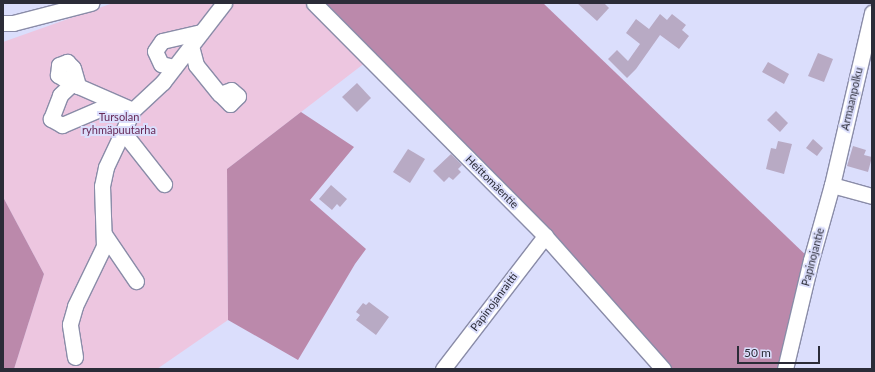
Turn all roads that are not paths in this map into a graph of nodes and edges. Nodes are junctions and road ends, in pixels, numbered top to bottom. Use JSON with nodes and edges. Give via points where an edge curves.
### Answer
{"nodes":[{"id":1,"x":91,"y":3,"type":"edge"},
{"id":2,"x":224,"y":3,"type":"edge"},
{"id":3,"x":314,"y":3,"type":"edge"},
{"id":4,"x":872,"y":13,"type":"edge"},
{"id":5,"x":3,"y":23,"type":"edge"},
{"id":6,"x":201,"y":32,"type":"junction"},
{"id":7,"x":191,"y":46,"type":"junction"},
{"id":8,"x":174,"y":67,"type":"junction"},
{"id":9,"x":220,"y":94,"type":"dead end"},
{"id":10,"x":133,"y":110,"type":"junction"},
{"id":11,"x":126,"y":125,"type":"junction"},
{"id":12,"x":164,"y":184,"type":"dead end"},
{"id":13,"x":832,"y":185,"type":"junction"},
{"id":14,"x":872,"y":196,"type":"edge"},
{"id":15,"x":104,"y":234,"type":"junction"},
{"id":16,"x":545,"y":236,"type":"junction"},
{"id":17,"x":136,"y":281,"type":"dead end"},
{"id":18,"x":75,"y":357,"type":"dead end"},
{"id":19,"x":443,"y":369,"type":"edge"},
{"id":20,"x":663,"y":369,"type":"edge"},
{"id":21,"x":785,"y":369,"type":"edge"}],
"edges":[{"from":1,"to":5,"type":"street","via":[[13,23]]},
{"from":2,"to":6,"type":"street"},
{"from":3,"to":16,"type":"street","name":"Heittomäentie"},
{"from":4,"to":13,"type":"street","name":"Armaanpolku"},
{"from":6,"to":7,"type":"street"},
{"from":6,"to":8,"type":"street","via":[[162,41],[155,51],[161,64]]},
{"from":7,"to":8,"type":"street"},
{"from":7,"to":9,"type":"street","via":[[196,65]]},
{"from":8,"to":10,"type":"street"},
{"from":10,"to":10,"type":"street","via":[[75,85],[60,95],[51,119],[62,125],[104,108]]},
{"from":10,"to":11,"type":"street"},
{"from":11,"to":12,"type":"street","via":[[127,137]]},
{"from":11,"to":15,"type":"street","via":[[104,173]]},
{"from":13,"to":14,"type":"street"},
{"from":13,"to":21,"type":"street","name":"Papinojantie"},
{"from":15,"to":17,"type":"street"},
{"from":15,"to":18,"type":"street","via":[[104,246],[75,306],[70,324]]},
{"from":16,"to":19,"type":"street","name":"Papinojanraitti"},
{"from":16,"to":20,"type":"street","name":"Heittomäentie"}]}
